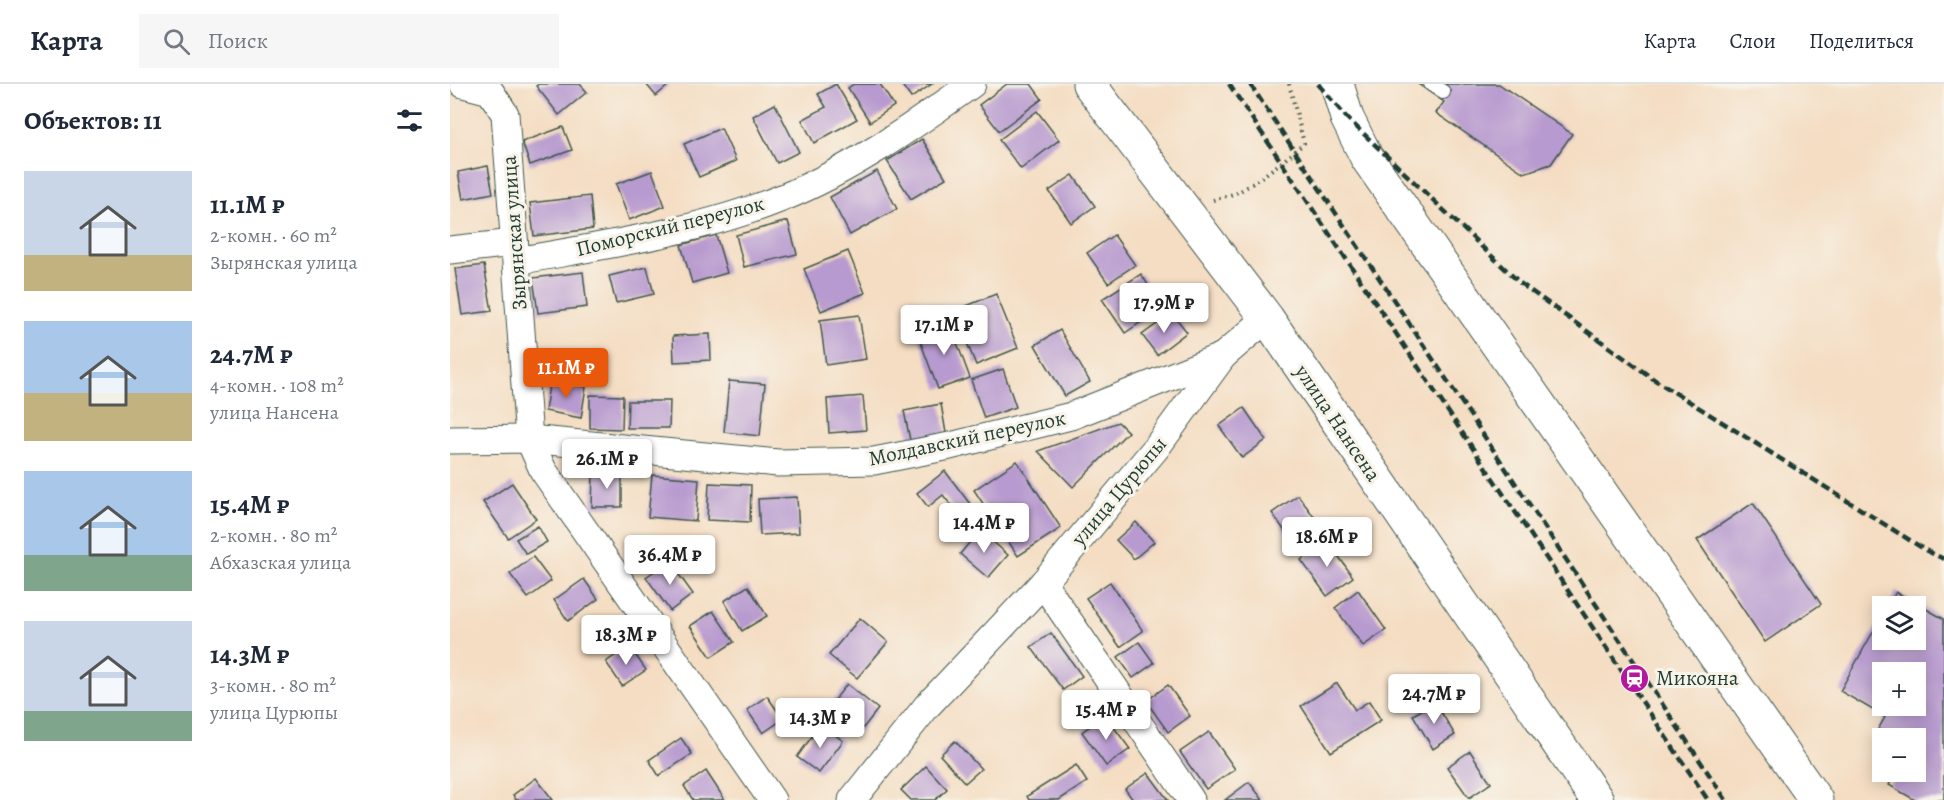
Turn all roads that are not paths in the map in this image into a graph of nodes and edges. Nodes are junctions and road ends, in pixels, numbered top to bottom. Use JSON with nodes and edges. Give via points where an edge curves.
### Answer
{"nodes":[{"id":1,"x":462,"y":84,"type":"edge"},
{"id":2,"x":972,"y":84,"type":"edge"},
{"id":3,"x":1089,"y":84,"type":"edge"},
{"id":4,"x":1337,"y":84,"type":"edge"},
{"id":5,"x":450,"y":85,"type":"edge"},
{"id":6,"x":494,"y":88,"type":"edge"},
{"id":7,"x":450,"y":250,"type":"edge"},
{"id":8,"x":515,"y":252,"type":"junction"},
{"id":9,"x":1267,"y":318,"type":"junction"},
{"id":10,"x":1223,"y":356,"type":"junction"},
{"id":11,"x":529,"y":439,"type":"junction"},
{"id":12,"x":450,"y":440,"type":"edge"},
{"id":13,"x":1043,"y":583,"type":"junction"},
{"id":14,"x":772,"y":800,"type":"edge"},
{"id":15,"x":852,"y":800,"type":"edge"},
{"id":16,"x":1191,"y":800,"type":"edge"},
{"id":17,"x":1597,"y":800,"type":"edge"},
{"id":18,"x":1816,"y":800,"type":"edge"}],
"edges":[{"from":1,"to":5,"type":"street","name":"Зырянская улица"},
{"from":1,"to":6,"type":"street","name":"Зырянская улица"},
{"from":2,"to":8,"type":"street","name":"Поморский переулок","via":[[894,140],[781,198],[628,242]]},
{"from":3,"to":9,"type":"main road","name":"улица Нансена"},
{"from":4,"to":18,"type":"main road","via":[[1347,118],[1367,158]]},
{"from":6,"to":8,"type":"street","name":"Зырянская улица","via":[[505,114]]},
{"from":7,"to":8,"type":"street","name":"Поморский переулок"},
{"from":8,"to":11,"type":"street","name":"Зырянская улица"},
{"from":9,"to":10,"type":"street","name":"улица Цурюпы"},
{"from":9,"to":17,"type":"main road","name":"улица Нансена"},
{"from":10,"to":11,"type":"street","name":"Молдавский переулок","via":[[1071,416],[874,462],[778,464]]},
{"from":10,"to":13,"type":"street","name":"улица Цурюпы","via":[[1156,448]]},
{"from":11,"to":12,"type":"street","name":"Молдавский переулок"},
{"from":11,"to":14,"type":"street","name":"Зырянская улица","via":[[543,470]]},
{"from":13,"to":15,"type":"street","name":"улица Цурюпы","via":[[927,706]]},
{"from":13,"to":16,"type":"street"}]}
